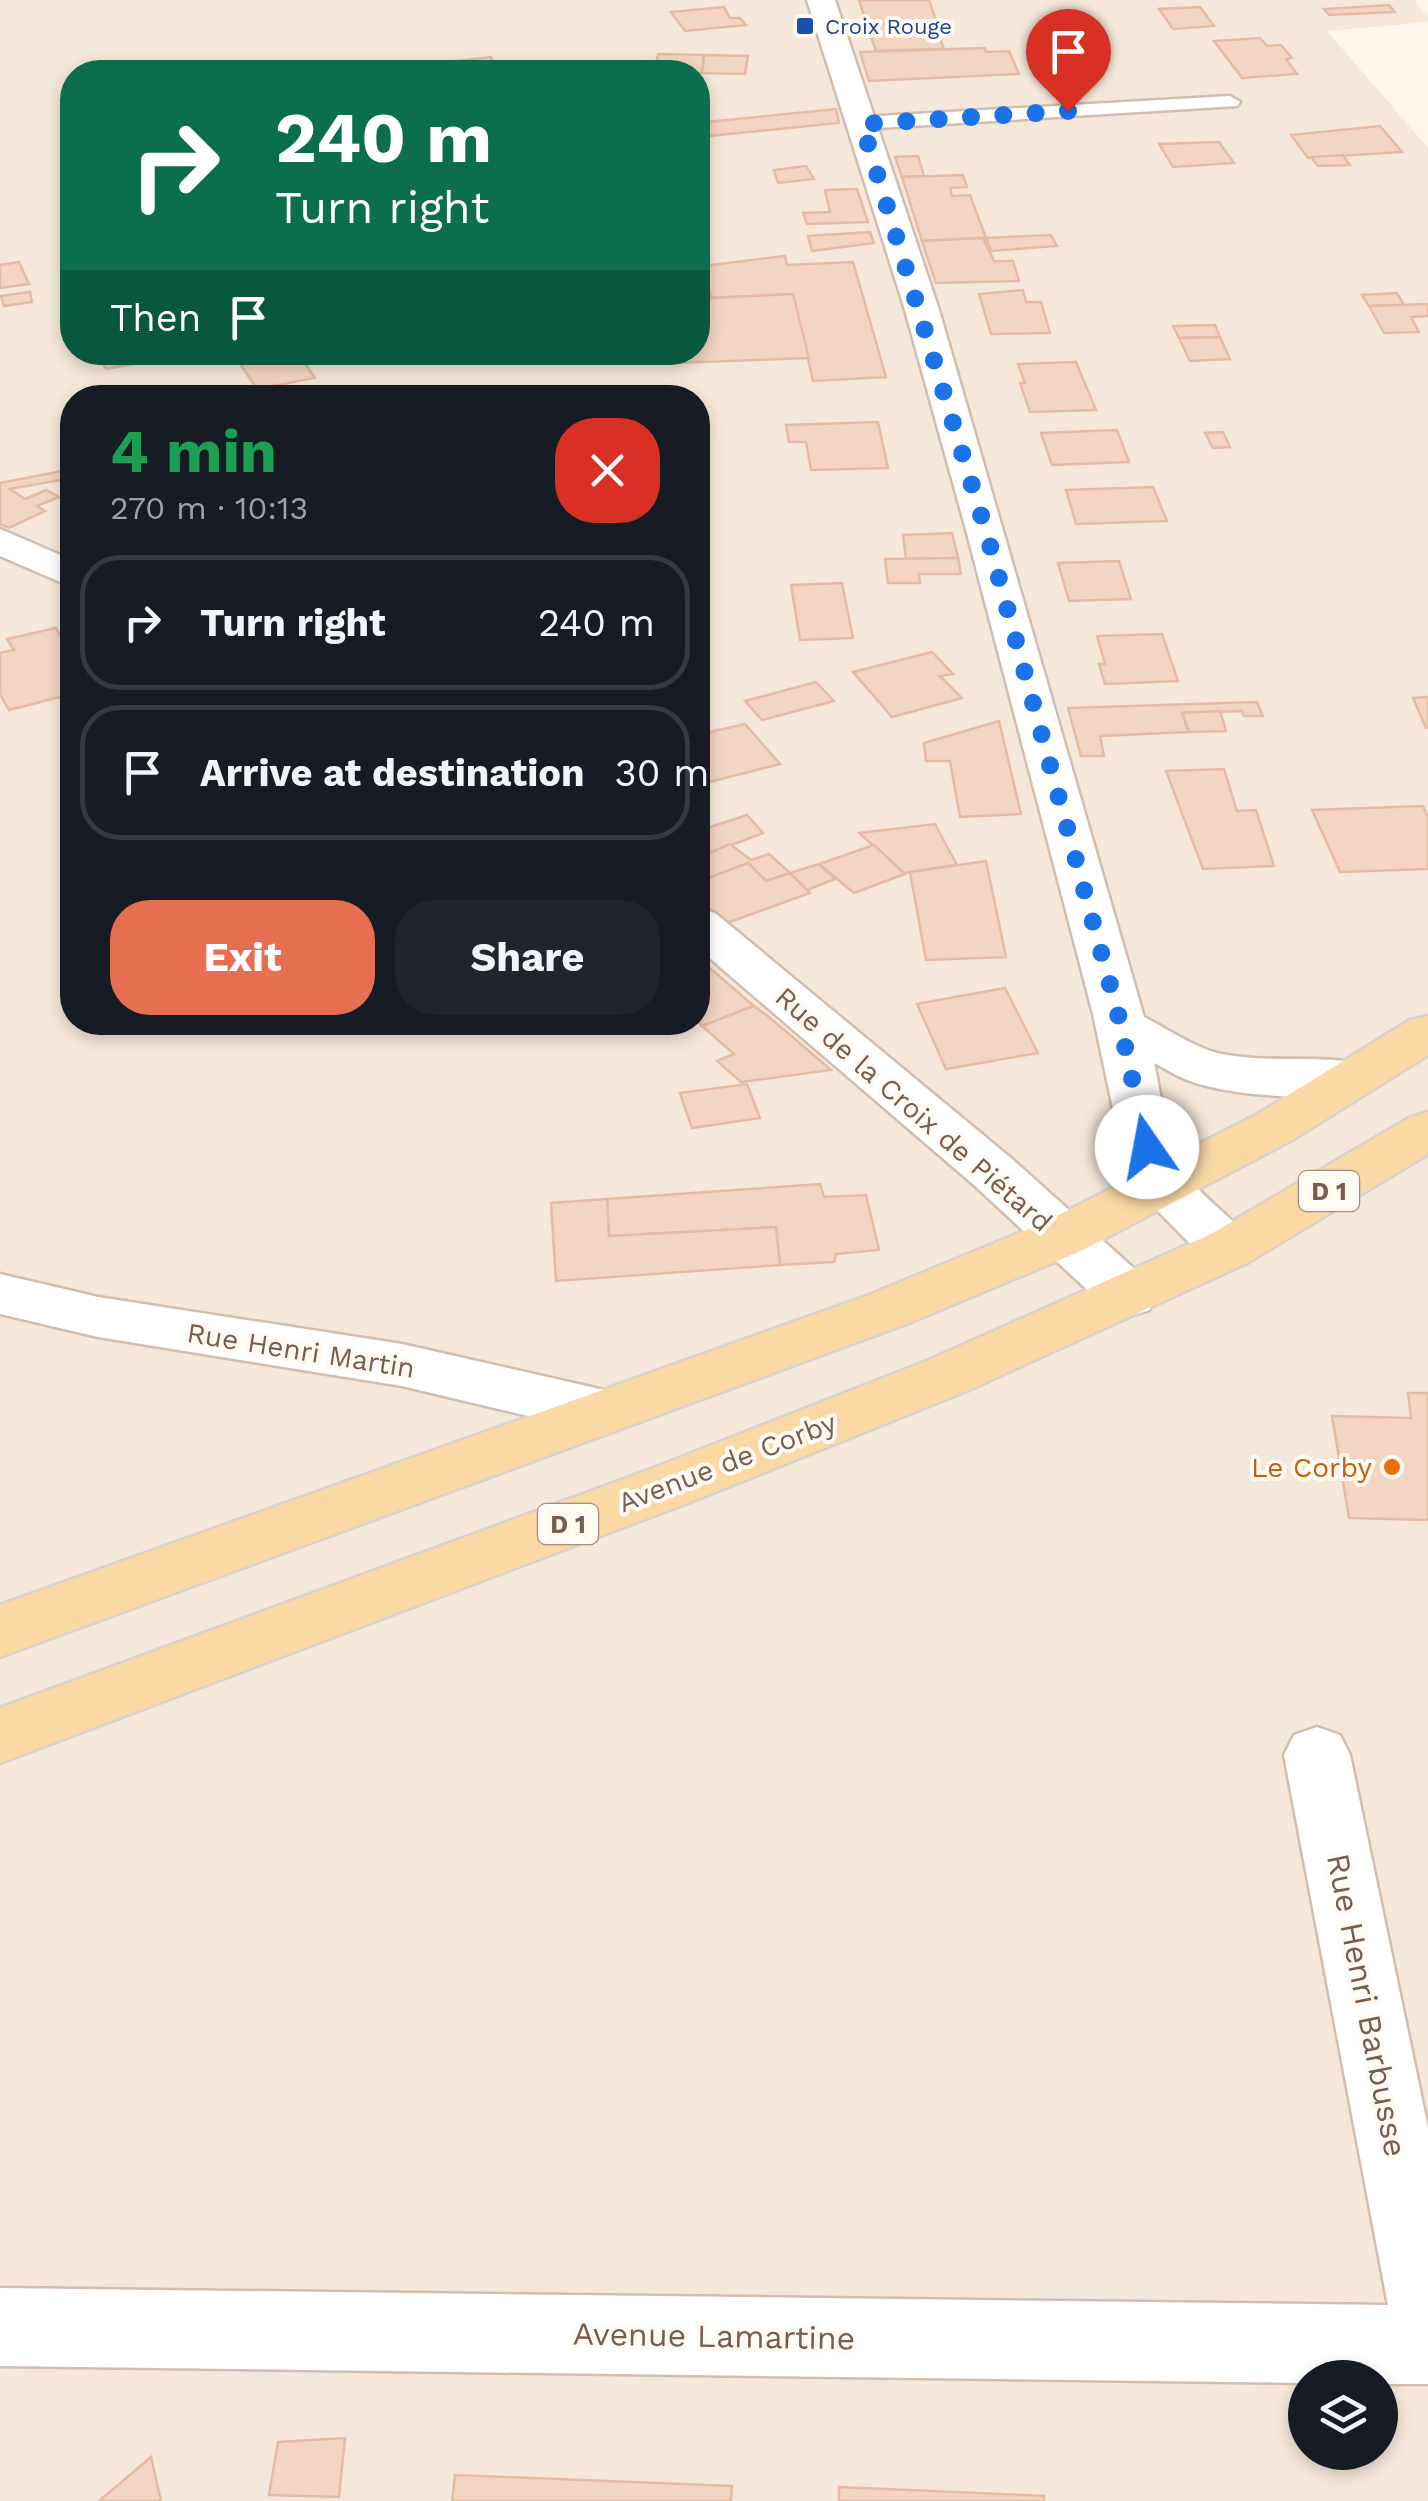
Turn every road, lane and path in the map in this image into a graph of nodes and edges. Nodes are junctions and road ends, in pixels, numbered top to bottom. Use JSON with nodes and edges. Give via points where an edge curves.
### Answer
{"nodes":[{"id":1,"x":820,"y":0,"type":"edge"},
{"id":2,"x":1230,"y":102,"type":"dead end"},
{"id":3,"x":862,"y":124,"type":"junction"},
{"id":4,"x":0,"y":541,"type":"edge"},
{"id":5,"x":60,"y":569,"type":"edge"},
{"id":6,"x":710,"y":933,"type":"edge"},
{"id":7,"x":1120,"y":1026,"type":"junction"},
{"id":8,"x":1428,"y":1032,"type":"edge"},
{"id":9,"x":1354,"y":1078,"type":"junction"},
{"id":10,"x":1428,"y":1130,"type":"edge"},
{"id":11,"x":1165,"y":1186,"type":"junction"},
{"id":12,"x":1062,"y":1237,"type":"junction"},
{"id":13,"x":1228,"y":1248,"type":"junction"},
{"id":14,"x":0,"y":1294,"type":"edge"},
{"id":15,"x":1130,"y":1296,"type":"junction"},
{"id":16,"x":600,"y":1412,"type":"junction"},
{"id":17,"x":0,"y":1631,"type":"edge"},
{"id":18,"x":0,"y":1736,"type":"edge"},
{"id":19,"x":1317,"y":1755,"type":"dead end"},
{"id":20,"x":1428,"y":2313,"type":"edge"},
{"id":21,"x":0,"y":2327,"type":"edge"},
{"id":22,"x":1428,"y":2345,"type":"edge"}],
"edges":[{"from":1,"to":3,"type":"street"},
{"from":2,"to":3,"type":"lane"},
{"from":3,"to":7,"type":"street","via":[[988,538]]},
{"from":4,"to":5,"type":"street"},
{"from":6,"to":12,"type":"street","name":"Rue de la Croix de Piétard"},
{"from":7,"to":9,"type":"street","via":[[1207,1069]]},
{"from":7,"to":11,"type":"street","via":[[1147,1147]]},
{"from":8,"to":9,"type":"main road"},
{"from":9,"to":11,"type":"main road"},
{"from":10,"to":13,"type":"main road","name":"Avenue de Corby","number":"D 1"},
{"from":11,"to":12,"type":"main road"},
{"from":11,"to":13,"type":"street"},
{"from":12,"to":15,"type":"street","name":"Rue de la Croix de Piétard"},
{"from":12,"to":16,"type":"main road","via":[[889,1308]]},
{"from":13,"to":15,"type":"main road","name":"Avenue de Corby","number":"D 1"},
{"from":14,"to":16,"type":"street","name":"Rue Henri Martin","via":[[98,1317],[402,1365]]},
{"from":15,"to":18,"type":"main road","name":"Avenue de Corby","number":"D 1","via":[[672,1485]]},
{"from":16,"to":17,"type":"main road"},
{"from":19,"to":20,"type":"street","name":"Rue Henri Barbusse"},
{"from":21,"to":22,"type":"street","name":"Avenue Lamartine"}]}
